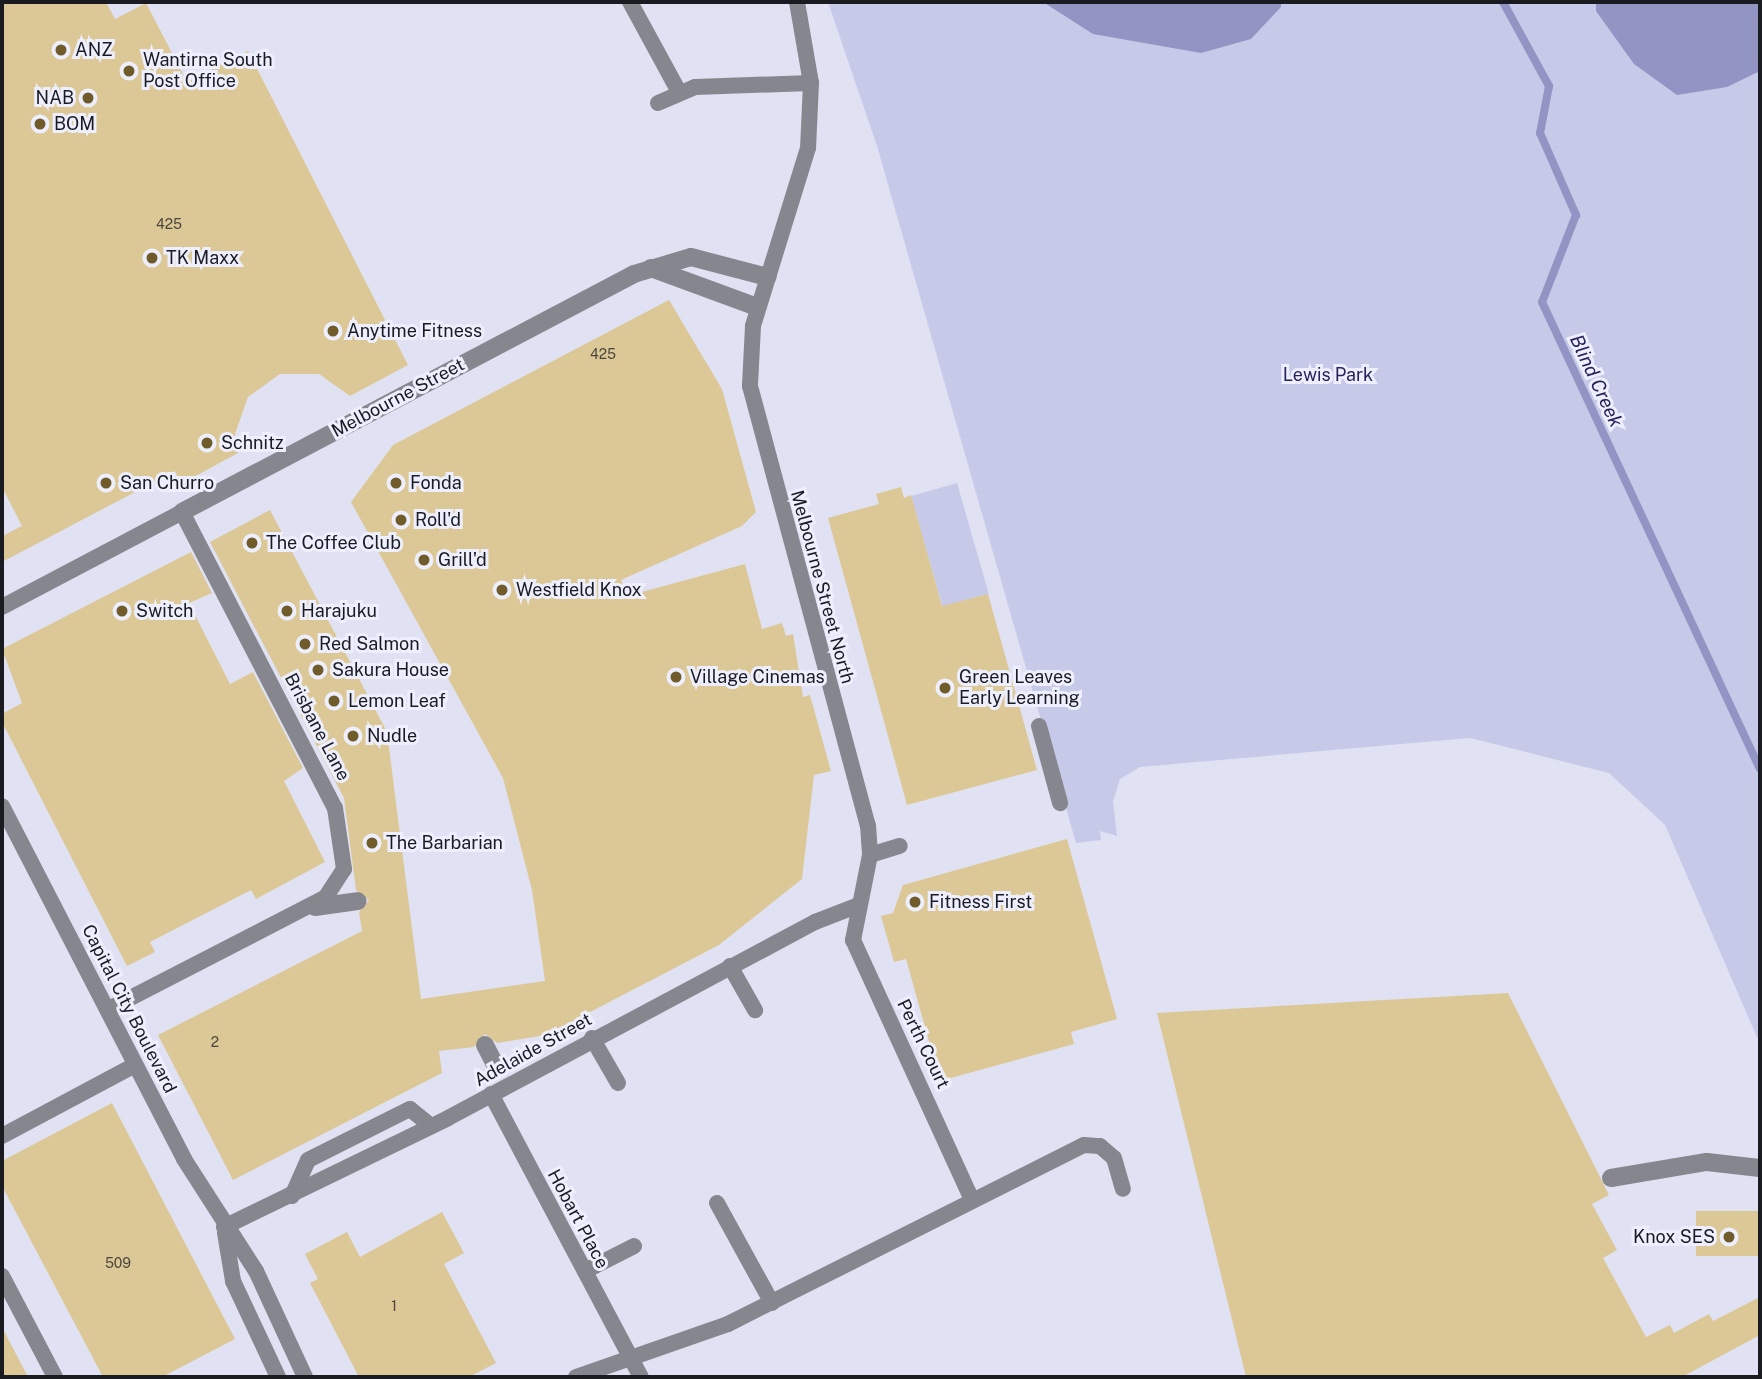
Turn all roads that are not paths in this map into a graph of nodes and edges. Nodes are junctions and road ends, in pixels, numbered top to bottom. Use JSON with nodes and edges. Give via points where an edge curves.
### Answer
{"nodes":[{"id":1,"x":630,"y":2,"type":"edge"},
{"id":2,"x":797,"y":2,"type":"edge"},
{"id":3,"x":811,"y":83,"type":"junction"},
{"id":4,"x":678,"y":90,"type":"junction"},
{"id":5,"x":658,"y":103,"type":"dead end"},
{"id":6,"x":651,"y":268,"type":"junction"},
{"id":7,"x":767,"y":277,"type":"junction"},
{"id":8,"x":758,"y":307,"type":"junction"},
{"id":9,"x":183,"y":512,"type":"junction"},
{"id":10,"x":2,"y":607,"type":"edge"},
{"id":11,"x":1039,"y":726,"type":"dead end"},
{"id":12,"x":1059,"y":803,"type":"dead end"},
{"id":13,"x":2,"y":806,"type":"edge"},
{"id":14,"x":900,"y":846,"type":"dead end"},
{"id":15,"x":870,"y":855,"type":"junction"},
{"id":16,"x":358,"y":901,"type":"dead end"},
{"id":17,"x":859,"y":905,"type":"junction"},
{"id":18,"x":315,"y":907,"type":"junction"},
{"id":19,"x":730,"y":967,"type":"junction"},
{"id":20,"x":109,"y":1009,"type":"junction"},
{"id":21,"x":755,"y":1010,"type":"dead end"},
{"id":22,"x":592,"y":1038,"type":"junction"},
{"id":23,"x":485,"y":1045,"type":"dead end"},
{"id":24,"x":494,"y":1063,"type":"dead end"},
{"id":25,"x":135,"y":1065,"type":"junction"},
{"id":26,"x":618,"y":1083,"type":"dead end"},
{"id":27,"x":491,"y":1094,"type":"junction"},
{"id":28,"x":431,"y":1126,"type":"junction"},
{"id":29,"x":7,"y":1133,"type":"edge"},
{"id":30,"x":1760,"y":1168,"type":"edge"},
{"id":31,"x":1611,"y":1178,"type":"dead end"},
{"id":32,"x":1123,"y":1189,"type":"dead end"},
{"id":33,"x":292,"y":1196,"type":"junction"},
{"id":34,"x":971,"y":1198,"type":"junction"},
{"id":35,"x":717,"y":1203,"type":"dead end"},
{"id":36,"x":224,"y":1227,"type":"junction"},
{"id":37,"x":634,"y":1246,"type":"dead end"},
{"id":38,"x":585,"y":1271,"type":"junction"},
{"id":39,"x":2,"y":1276,"type":"edge"},
{"id":40,"x":772,"y":1303,"type":"junction"},
{"id":41,"x":633,"y":1361,"type":"junction"},
{"id":42,"x":55,"y":1377,"type":"edge"},
{"id":43,"x":278,"y":1377,"type":"edge"},
{"id":44,"x":305,"y":1377,"type":"edge"},
{"id":45,"x":576,"y":1377,"type":"edge"},
{"id":46,"x":641,"y":1377,"type":"edge"}],
"edges":[{"from":1,"to":4,"type":"lane"},
{"from":2,"to":3,"type":"lane","name":"Melbourne Street North"},
{"from":3,"to":4,"type":"lane"},
{"from":3,"to":7,"type":"lane","name":"Melbourne Street North","via":[[804,171]]},
{"from":4,"to":5,"type":"lane"},
{"from":6,"to":7,"type":"street","name":"Melbourne Street","via":[[691,257]]},
{"from":6,"to":8,"type":"street"},
{"from":6,"to":9,"type":"street","name":"Melbourne Street"},
{"from":7,"to":8,"type":"lane","name":"Melbourne Street North"},
{"from":8,"to":15,"type":"lane","name":"Melbourne Street North","via":[[750,348],[752,401],[868,825]]},
{"from":9,"to":10,"type":"lane"},
{"from":9,"to":18,"type":"lane","name":"Brisbane Lane","via":[[332,797],[344,869]]},
{"from":11,"to":12,"type":"lane"},
{"from":13,"to":20,"type":"lane","name":"Capital City Boulevard"},
{"from":14,"to":15,"type":"lane"},
{"from":15,"to":17,"type":"lane","name":"Melbourne Street North"},
{"from":16,"to":18,"type":"street"},
{"from":17,"to":19,"type":"lane","name":"Adelaide Street"},
{"from":17,"to":34,"type":"lane","name":"Perth Court","via":[[853,940]]},
{"from":18,"to":20,"type":"lane","name":"Brisbane Lane"},
{"from":19,"to":21,"type":"lane"},
{"from":19,"to":22,"type":"lane","name":"Adelaide Street"},
{"from":20,"to":25,"type":"lane","name":"Capital City Boulevard"},
{"from":22,"to":26,"type":"lane"},
{"from":22,"to":27,"type":"lane","name":"Adelaide Street"},
{"from":23,"to":24,"type":"street"},
{"from":25,"to":29,"type":"lane"},
{"from":25,"to":36,"type":"lane","name":"Capital City Boulevard"},
{"from":27,"to":28,"type":"lane","name":"Adelaide Street"},
{"from":27,"to":38,"type":"lane","name":"Hobart Place"},
{"from":28,"to":33,"type":"lane","name":"Adelaide Street"},
{"from":28,"to":33,"type":"lane","via":[[410,1109],[308,1160]]},
{"from":30,"to":31,"type":"street","via":[[1707,1162]]},
{"from":32,"to":34,"type":"lane","via":[[1114,1157],[1092,1144]]},
{"from":33,"to":36,"type":"lane","name":"Adelaide Street"},
{"from":34,"to":40,"type":"lane"},
{"from":35,"to":40,"type":"lane"},
{"from":36,"to":43,"type":"lane","name":"Capital City Boulevard","via":[[233,1280]]},
{"from":36,"to":44,"type":"lane","name":"Capital City Boulevard","via":[[256,1271]]},
{"from":37,"to":38,"type":"lane"},
{"from":38,"to":41,"type":"lane","name":"Hobart Place"},
{"from":39,"to":42,"type":"lane"},
{"from":40,"to":41,"type":"lane"},
{"from":41,"to":45,"type":"lane"},
{"from":41,"to":46,"type":"lane","name":"Hobart Place"}]}
